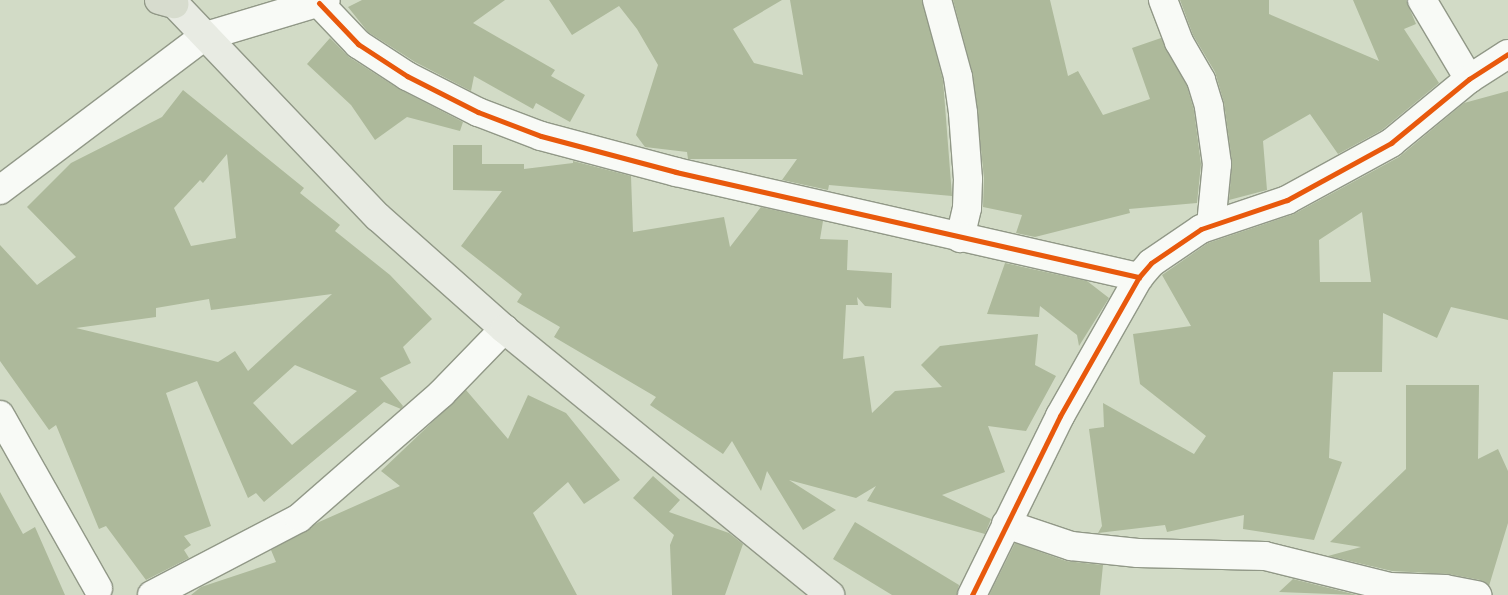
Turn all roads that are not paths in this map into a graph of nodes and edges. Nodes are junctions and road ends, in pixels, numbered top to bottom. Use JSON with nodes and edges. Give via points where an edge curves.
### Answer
{"nodes":[{"id":1,"x":937,"y":0,"type":"edge"},
{"id":2,"x":1163,"y":0,"type":"edge"},
{"id":3,"x":1422,"y":0,"type":"edge"},
{"id":4,"x":168,"y":1,"type":"edge"},
{"id":5,"x":323,"y":2,"type":"edge"},
{"id":6,"x":203,"y":37,"type":"junction"},
{"id":7,"x":1508,"y":54,"type":"edge"},
{"id":8,"x":1469,"y":79,"type":"junction"},
{"id":9,"x":0,"y":190,"type":"edge"},
{"id":10,"x":1211,"y":225,"type":"junction"},
{"id":11,"x":960,"y":238,"type":"junction"},
{"id":12,"x":1139,"y":277,"type":"junction"},
{"id":13,"x":504,"y":329,"type":"junction"},
{"id":14,"x":0,"y":415,"type":"edge"},
{"id":15,"x":1006,"y":524,"type":"junction"},
{"id":16,"x":103,"y":593,"type":"edge"},
{"id":17,"x":152,"y":595,"type":"edge"},
{"id":18,"x":830,"y":595,"type":"edge"},
{"id":19,"x":972,"y":595,"type":"edge"},
{"id":20,"x":1478,"y":595,"type":"edge"}],
"edges":[{"from":1,"to":11,"type":"street","via":[[958,77],[963,112],[968,179],[967,208]]},
{"from":2,"to":10,"type":"street","via":[[1179,42],[1201,80],[1209,107],[1217,164]]},
{"from":3,"to":8,"type":"street"},
{"from":4,"to":6,"type":"main road"},
{"from":5,"to":6,"type":"street"},
{"from":5,"to":11,"type":"street","via":[[358,44],[407,76],[478,112],[541,136],[676,172]]},
{"from":6,"to":9,"type":"street"},
{"from":6,"to":13,"type":"main road","via":[[378,217]]},
{"from":7,"to":8,"type":"street"},
{"from":8,"to":10,"type":"street","via":[[1391,143],[1374,153],[1287,200]]},
{"from":10,"to":12,"type":"street","via":[[1150,263]]},
{"from":11,"to":12,"type":"street"},
{"from":12,"to":15,"type":"street","via":[[1060,416]]},
{"from":13,"to":17,"type":"street","via":[[441,394],[298,518]]},
{"from":13,"to":18,"type":"main road"},
{"from":14,"to":16,"type":"street"},
{"from":15,"to":19,"type":"street"},
{"from":15,"to":20,"type":"street","via":[[1071,546],[1138,552],[1265,556],[1390,587],[1445,589]]}]}
